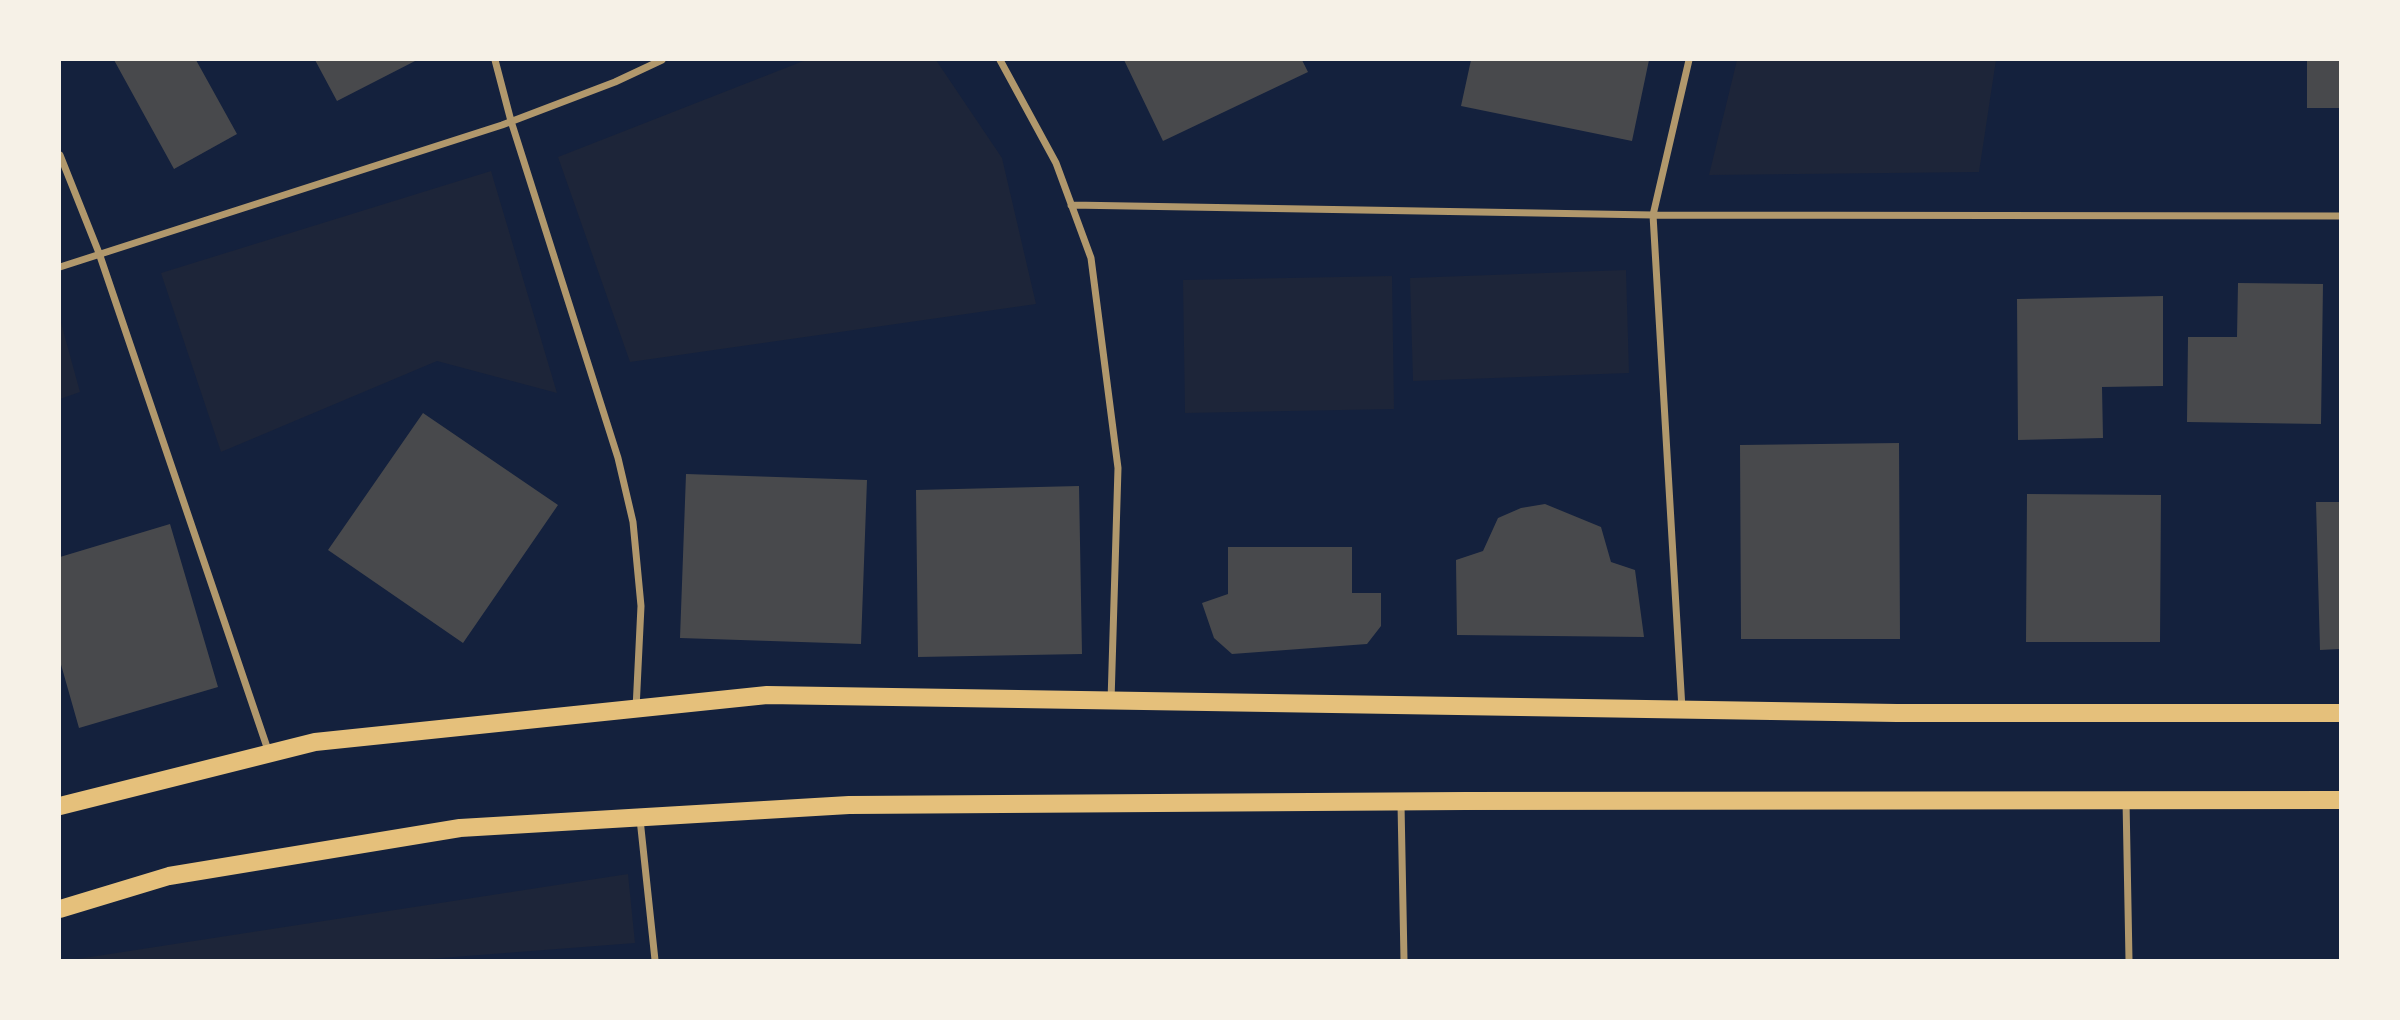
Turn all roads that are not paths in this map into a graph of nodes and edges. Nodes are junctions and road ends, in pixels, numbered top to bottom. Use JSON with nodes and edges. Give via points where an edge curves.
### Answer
{"nodes":[{"id":1,"x":495,"y":60,"type":"edge"},
{"id":2,"x":662,"y":60,"type":"edge"},
{"id":3,"x":1000,"y":60,"type":"edge"},
{"id":4,"x":1689,"y":60,"type":"edge"},
{"id":5,"x":511,"y":121,"type":"junction"},
{"id":6,"x":60,"y":155,"type":"edge"},
{"id":7,"x":1071,"y":205,"type":"junction"},
{"id":8,"x":1653,"y":215,"type":"junction"},
{"id":9,"x":2340,"y":216,"type":"edge"},
{"id":10,"x":99,"y":253,"type":"junction"},
{"id":11,"x":60,"y":267,"type":"edge"},
{"id":12,"x":1111,"y":701,"type":"junction"},
{"id":13,"x":636,"y":709,"type":"junction"},
{"id":14,"x":1682,"y":710,"type":"junction"},
{"id":15,"x":2340,"y":713,"type":"edge"},
{"id":16,"x":269,"y":754,"type":"junction"},
{"id":17,"x":2126,"y":800,"type":"junction"},
{"id":18,"x":2340,"y":800,"type":"edge"},
{"id":19,"x":1401,"y":801,"type":"junction"},
{"id":20,"x":60,"y":806,"type":"edge"},
{"id":21,"x":639,"y":817,"type":"junction"},
{"id":22,"x":60,"y":909,"type":"edge"},
{"id":23,"x":655,"y":961,"type":"edge"},
{"id":24,"x":1404,"y":961,"type":"edge"},
{"id":25,"x":2129,"y":961,"type":"edge"}],
"edges":[{"from":1,"to":5,"type":"street"},
{"from":2,"to":5,"type":"street"},
{"from":3,"to":7,"type":"street","via":[[1056,163]]},
{"from":4,"to":8,"type":"street"},
{"from":5,"to":10,"type":"street"},
{"from":5,"to":13,"type":"street","via":[[618,458],[633,523],[641,607]]},
{"from":6,"to":10,"type":"street"},
{"from":7,"to":8,"type":"street"},
{"from":7,"to":12,"type":"street","via":[[1091,258],[1118,468]]},
{"from":8,"to":9,"type":"street"},
{"from":8,"to":14,"type":"street"},
{"from":10,"to":11,"type":"street"},
{"from":10,"to":16,"type":"street"},
{"from":12,"to":13,"type":"main road","via":[[767,695]]},
{"from":12,"to":14,"type":"main road"},
{"from":13,"to":16,"type":"main road","via":[[316,742]]},
{"from":14,"to":15,"type":"main road"},
{"from":16,"to":20,"type":"main road"},
{"from":17,"to":18,"type":"main road"},
{"from":17,"to":19,"type":"main road"},
{"from":17,"to":25,"type":"street"},
{"from":19,"to":21,"type":"main road","via":[[849,805]]},
{"from":19,"to":24,"type":"street"},
{"from":21,"to":22,"type":"main road","via":[[460,828],[169,876]]},
{"from":21,"to":23,"type":"street"}]}
